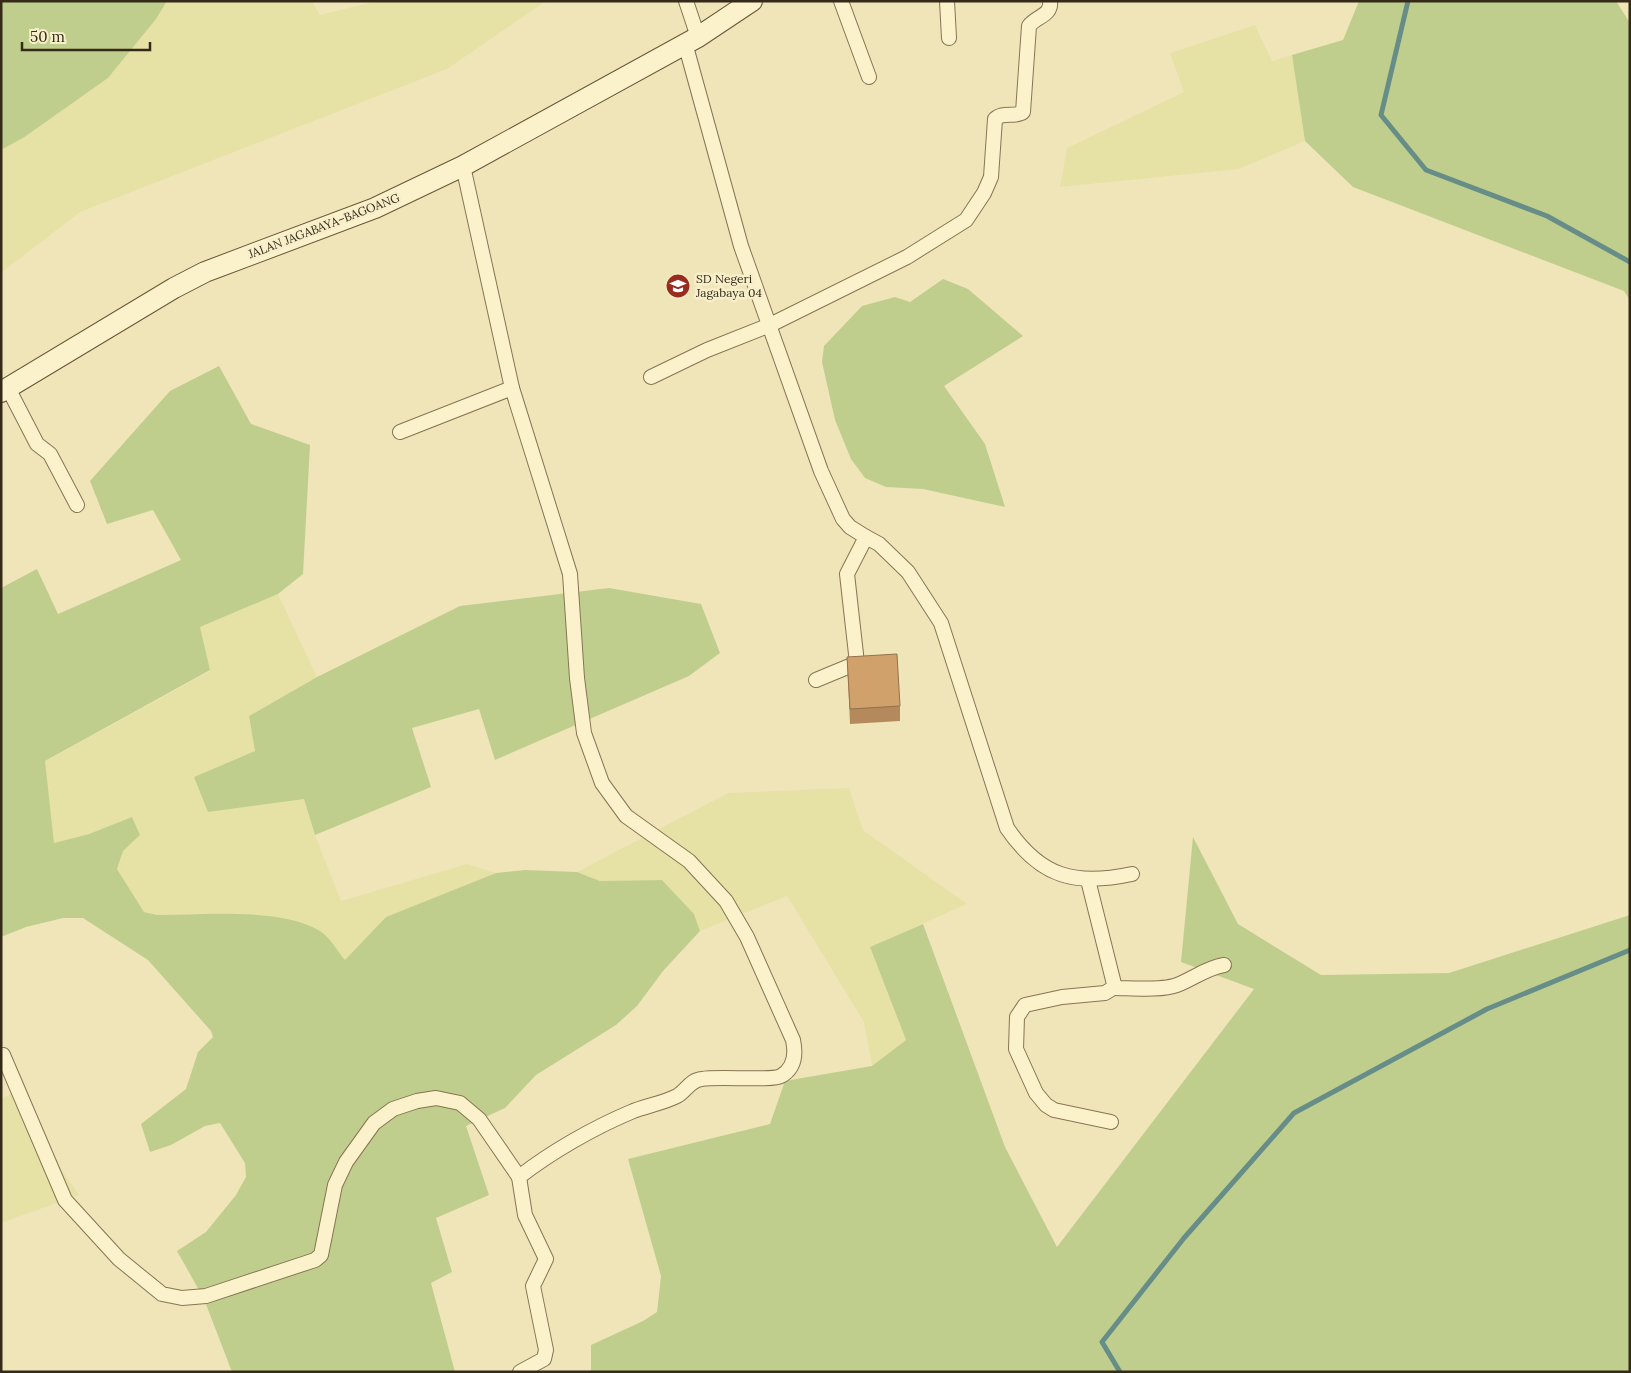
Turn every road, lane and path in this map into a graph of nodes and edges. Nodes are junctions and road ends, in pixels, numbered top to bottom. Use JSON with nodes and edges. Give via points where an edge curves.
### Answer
{"nodes":[{"id":1,"x":686,"y":1,"type":"edge"},
{"id":2,"x":752,"y":1,"type":"edge"},
{"id":3,"x":841,"y":1,"type":"edge"},
{"id":4,"x":947,"y":1,"type":"edge"},
{"id":5,"x":1050,"y":1,"type":"edge"},
{"id":6,"x":949,"y":38,"type":"dead end"},
{"id":7,"x":692,"y":40,"type":"junction"},
{"id":8,"x":869,"y":77,"type":"dead end"},
{"id":9,"x":463,"y":166,"type":"junction"},
{"id":10,"x":770,"y":325,"type":"junction"},
{"id":11,"x":650,"y":376,"type":"dead end"},
{"id":12,"x":512,"y":388,"type":"junction"},
{"id":13,"x":4,"y":390,"type":"edge"},
{"id":14,"x":400,"y":432,"type":"dead end"},
{"id":15,"x":77,"y":505,"type":"dead end"},
{"id":16,"x":866,"y":537,"type":"junction"},
{"id":17,"x":816,"y":680,"type":"dead end"},
{"id":18,"x":1132,"y":874,"type":"dead end"},
{"id":19,"x":1088,"y":880,"type":"junction"},
{"id":20,"x":1224,"y":964,"type":"dead end"},
{"id":21,"x":1113,"y":988,"type":"junction"},
{"id":22,"x":1,"y":1055,"type":"edge"},
{"id":23,"x":1111,"y":1122,"type":"dead end"},
{"id":24,"x":519,"y":1177,"type":"junction"},
{"id":25,"x":520,"y":1372,"type":"edge"}],
"edges":[{"from":1,"to":7,"type":"street"},
{"from":2,"to":7,"type":"street","name":"JALAN JAGABAYA–BAGOANG"},
{"from":3,"to":8,"type":"street"},
{"from":4,"to":6,"type":"street"},
{"from":5,"to":10,"type":"street","via":[[1048,12],[1030,26],[1024,112],[995,118],[990,177],[984,193],[966,220],[907,256]]},
{"from":7,"to":9,"type":"street","name":"JALAN JAGABAYA–BAGOANG"},
{"from":7,"to":10,"type":"street","via":[[741,246]]},
{"from":9,"to":12,"type":"street"},
{"from":9,"to":13,"type":"street","name":"JALAN JAGABAYA–BAGOANG","via":[[375,208],[204,272]]},
{"from":10,"to":11,"type":"street"},
{"from":10,"to":16,"type":"street","via":[[821,471],[843,519]]},
{"from":12,"to":14,"type":"street"},
{"from":12,"to":24,"type":"street","via":[[570,574],[584,733],[602,783],[626,816],[689,861],[726,901],[747,937],[796,1053],[791,1067],[780,1077],[700,1079],[678,1096],[631,1112],[591,1132]]},
{"from":13,"to":15,"type":"street","via":[[37,444],[50,454]]},
{"from":16,"to":17,"type":"street","via":[[847,574],[857,663]]},
{"from":16,"to":19,"type":"street","via":[[908,572],[941,623],[1007,828],[1019,845],[1049,870],[1069,878]]},
{"from":18,"to":19,"type":"street"},
{"from":19,"to":21,"type":"street"},
{"from":20,"to":21,"type":"street","via":[[1175,986]]},
{"from":21,"to":23,"type":"street","via":[[1105,993],[1025,1005],[1017,1017],[1016,1049],[1036,1094],[1046,1105],[1054,1110]]},
{"from":22,"to":24,"type":"street","via":[[65,1200],[119,1259],[162,1294],[182,1298],[206,1296],[315,1260],[320,1255],[335,1185],[346,1162],[374,1123],[393,1109],[417,1101],[436,1098],[460,1103],[479,1118]]},
{"from":24,"to":25,"type":"street","via":[[525,1215],[546,1259],[532,1286],[546,1350],[544,1359]]}]}
